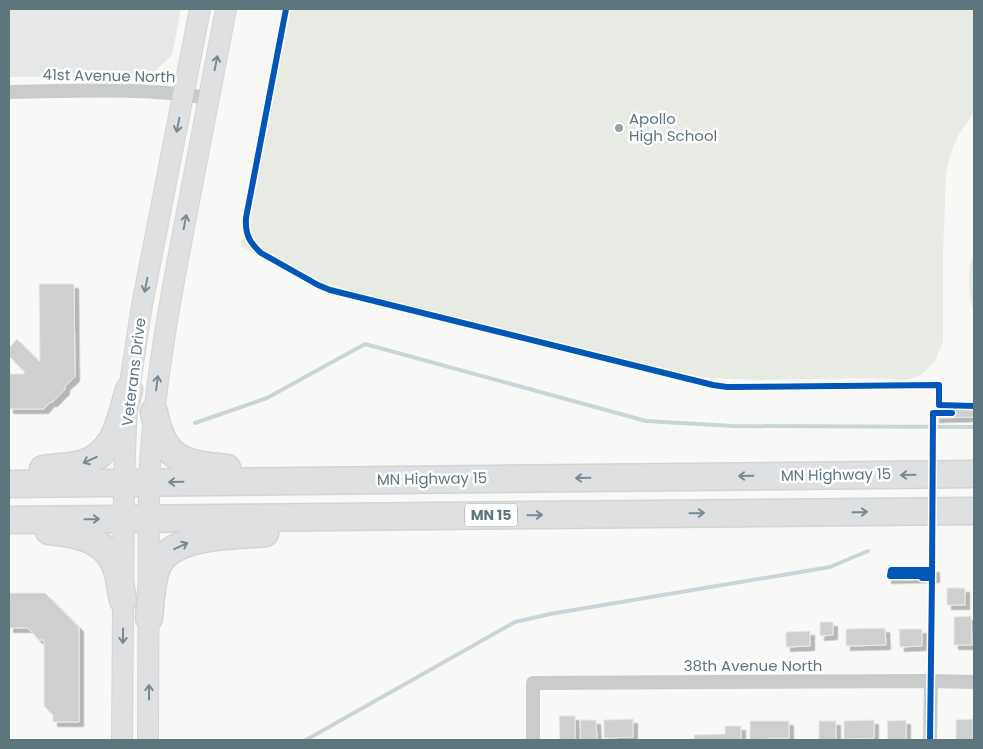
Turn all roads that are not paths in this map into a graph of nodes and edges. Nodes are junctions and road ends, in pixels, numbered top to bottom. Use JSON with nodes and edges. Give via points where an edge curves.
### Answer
{"nodes":[{"id":1,"x":200,"y":9,"type":"edge"},
{"id":2,"x":226,"y":9,"type":"edge"},
{"id":3,"x":9,"y":92,"type":"edge"},
{"id":4,"x":184,"y":94,"type":"junction"},
{"id":5,"x":209,"y":98,"type":"junction"},
{"id":6,"x":129,"y":390,"type":"junction"},
{"id":7,"x":154,"y":412,"type":"junction"},
{"id":8,"x":9,"y":472,"type":"edge"},
{"id":9,"x":974,"y":474,"type":"edge"},
{"id":10,"x":395,"y":480,"type":"junction"},
{"id":11,"x":124,"y":482,"type":"junction"},
{"id":12,"x":150,"y":482,"type":"junction"},
{"id":13,"x":9,"y":484,"type":"edge"},
{"id":14,"x":974,"y":511,"type":"edge"},
{"id":15,"x":432,"y":516,"type":"junction"},
{"id":16,"x":150,"y":518,"type":"junction"},
{"id":17,"x":124,"y":519,"type":"junction"},
{"id":18,"x":9,"y":520,"type":"edge"},
{"id":19,"x":9,"y":526,"type":"edge"},
{"id":20,"x":123,"y":600,"type":"junction"},
{"id":21,"x":149,"y":618,"type":"junction"},
{"id":22,"x":931,"y":681,"type":"junction"},
{"id":23,"x":974,"y":682,"type":"edge"},
{"id":24,"x":122,"y":740,"type":"edge"},
{"id":25,"x":148,"y":740,"type":"edge"},
{"id":26,"x":533,"y":740,"type":"edge"},
{"id":27,"x":930,"y":740,"type":"edge"}],
"edges":[{"from":1,"to":4,"type":"main road","name":"Veterans Drive"},
{"from":5,"to":2,"type":"main road","name":"Veterans Drive","one_way":true},
{"from":3,"to":4,"type":"street","name":"41st Avenue North","via":[[144,91]]},
{"from":4,"to":5,"type":"street","name":"41st Avenue North"},
{"from":4,"to":6,"type":"main road","name":"Veterans Drive","one_way":true,"via":[[142,305]]},
{"from":7,"to":5,"type":"main road","name":"Veterans Drive","one_way":true,"via":[[159,368]]},
{"from":6,"to":8,"type":"highway","one_way":true,"via":[[114,438],[104,452],[81,464]]},
{"from":6,"to":11,"type":"main road","name":"Veterans Drive"},
{"from":7,"to":10,"type":"highway","via":[[165,444],[175,455],[194,464]]},
{"from":7,"to":12,"type":"main road","name":"Veterans Drive"},
{"from":9,"to":10,"type":"highway","name":"MN Highway 15","one_way":true},
{"from":10,"to":12,"type":"highway","name":"MN Highway 15","one_way":true},
{"from":11,"to":12,"type":"highway","name":"MN Highway 15"},
{"from":11,"to":13,"type":"highway","name":"MN Highway 15"},
{"from":11,"to":17,"type":"main road","name":"Veterans Drive"},
{"from":12,"to":16,"type":"main road","name":"Veterans Drive"},
{"from":15,"to":14,"type":"highway","number":"MN 15","one_way":true},
{"from":15,"to":16,"type":"highway","number":"MN 15"},
{"from":21,"to":15,"type":"highway","one_way":true,"via":[[158,565],[174,548],[183,544],[203,538]]},
{"from":16,"to":17,"type":"highway","number":"MN 15"},
{"from":16,"to":21,"type":"main road","name":"Veterans Drive"},
{"from":18,"to":17,"type":"highway","number":"MN 15","one_way":true},
{"from":17,"to":20,"type":"main road","name":"Veterans Drive"},
{"from":19,"to":20,"type":"highway","via":[[68,533],[92,540],[101,546],[115,565]]},
{"from":20,"to":24,"type":"main road","name":"Veterans Drive","one_way":true},
{"from":25,"to":21,"type":"main road","name":"Veterans Drive","one_way":true},
{"from":22,"to":23,"type":"street","name":"38th Avenue North"},
{"from":22,"to":26,"type":"street","name":"38th Avenue North","via":[[533,684]]},
{"from":22,"to":27,"type":"street"}]}
